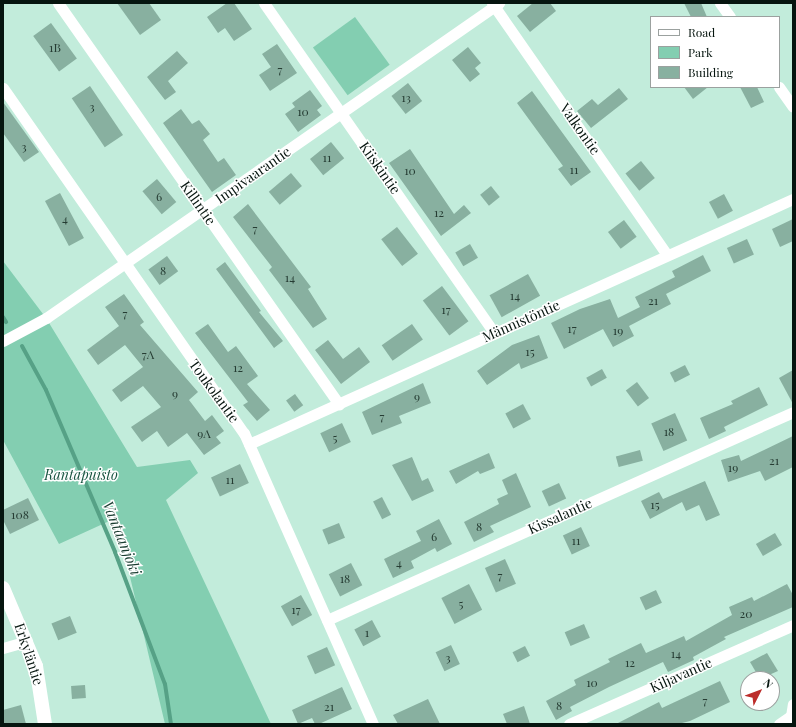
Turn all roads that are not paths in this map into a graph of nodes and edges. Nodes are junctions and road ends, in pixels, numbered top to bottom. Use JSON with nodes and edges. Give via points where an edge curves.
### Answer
{"nodes":[{"id":1,"x":58,"y":3,"type":"edge"},
{"id":2,"x":264,"y":3,"type":"edge"},
{"id":3,"x":720,"y":3,"type":"edge"},
{"id":4,"x":495,"y":4,"type":"edge"},
{"id":5,"x":729,"y":16,"type":"edge"},
{"id":6,"x":3,"y":88,"type":"edge"},
{"id":7,"x":780,"y":88,"type":"edge"},
{"id":8,"x":793,"y":107,"type":"edge"},
{"id":9,"x":342,"y":114,"type":"junction"},
{"id":10,"x":793,"y":199,"type":"edge"},
{"id":11,"x":202,"y":210,"type":"junction"},
{"id":12,"x":667,"y":255,"type":"junction"},
{"id":13,"x":123,"y":264,"type":"junction"},
{"id":14,"x":494,"y":333,"type":"junction"},
{"id":15,"x":3,"y":341,"type":"edge"},
{"id":16,"x":338,"y":404,"type":"junction"},
{"id":17,"x":793,"y":412,"type":"edge"},
{"id":18,"x":249,"y":444,"type":"junction"},
{"id":19,"x":3,"y":588,"type":"edge"},
{"id":20,"x":327,"y":620,"type":"junction"},
{"id":21,"x":793,"y":626,"type":"edge"},
{"id":22,"x":27,"y":640,"type":"junction"},
{"id":23,"x":3,"y":648,"type":"edge"},
{"id":24,"x":793,"y":704,"type":"edge"},
{"id":25,"x":45,"y":724,"type":"edge"},
{"id":26,"x":374,"y":724,"type":"edge"},
{"id":27,"x":569,"y":724,"type":"edge"},
{"id":28,"x":779,"y":724,"type":"edge"}],
"edges":[{"from":1,"to":11,"type":"street","name":"Killintie"},
{"from":2,"to":9,"type":"street","name":"Kiiskintie"},
{"from":3,"to":5,"type":"street"},
{"from":4,"to":9,"type":"street","name":"Impivaarantie"},
{"from":4,"to":12,"type":"street","name":"Valkontie"},
{"from":6,"to":13,"type":"street","name":"Toukolantie"},
{"from":7,"to":8,"type":"street"},
{"from":9,"to":11,"type":"street","name":"Impivaarantie"},
{"from":9,"to":14,"type":"street","name":"Kiiskintie"},
{"from":10,"to":12,"type":"street","name":"Männistöntie"},
{"from":11,"to":13,"type":"street","name":"Impivaarantie"},
{"from":11,"to":16,"type":"street","name":"Killintie"},
{"from":12,"to":14,"type":"street","name":"Männistöntie"},
{"from":13,"to":15,"type":"street","name":"Impivaarantie","via":[[46,318]]},
{"from":13,"to":18,"type":"street","name":"Toukolantie"},
{"from":14,"to":16,"type":"street","name":"Männistöntie"},
{"from":16,"to":18,"type":"street","name":"Männistöntie"},
{"from":17,"to":20,"type":"street","name":"Kissalantie"},
{"from":18,"to":20,"type":"street","name":"Toukolantie"},
{"from":19,"to":22,"type":"street","name":"Erkyläntie"},
{"from":20,"to":26,"type":"street","name":"Toukolantie"},
{"from":21,"to":27,"type":"street","name":"Kiljavantie"},
{"from":22,"to":23,"type":"street"},
{"from":22,"to":25,"type":"street","name":"Erkyläntie","via":[[38,672]]},
{"from":24,"to":28,"type":"street","via":[[790,716]]}]}
